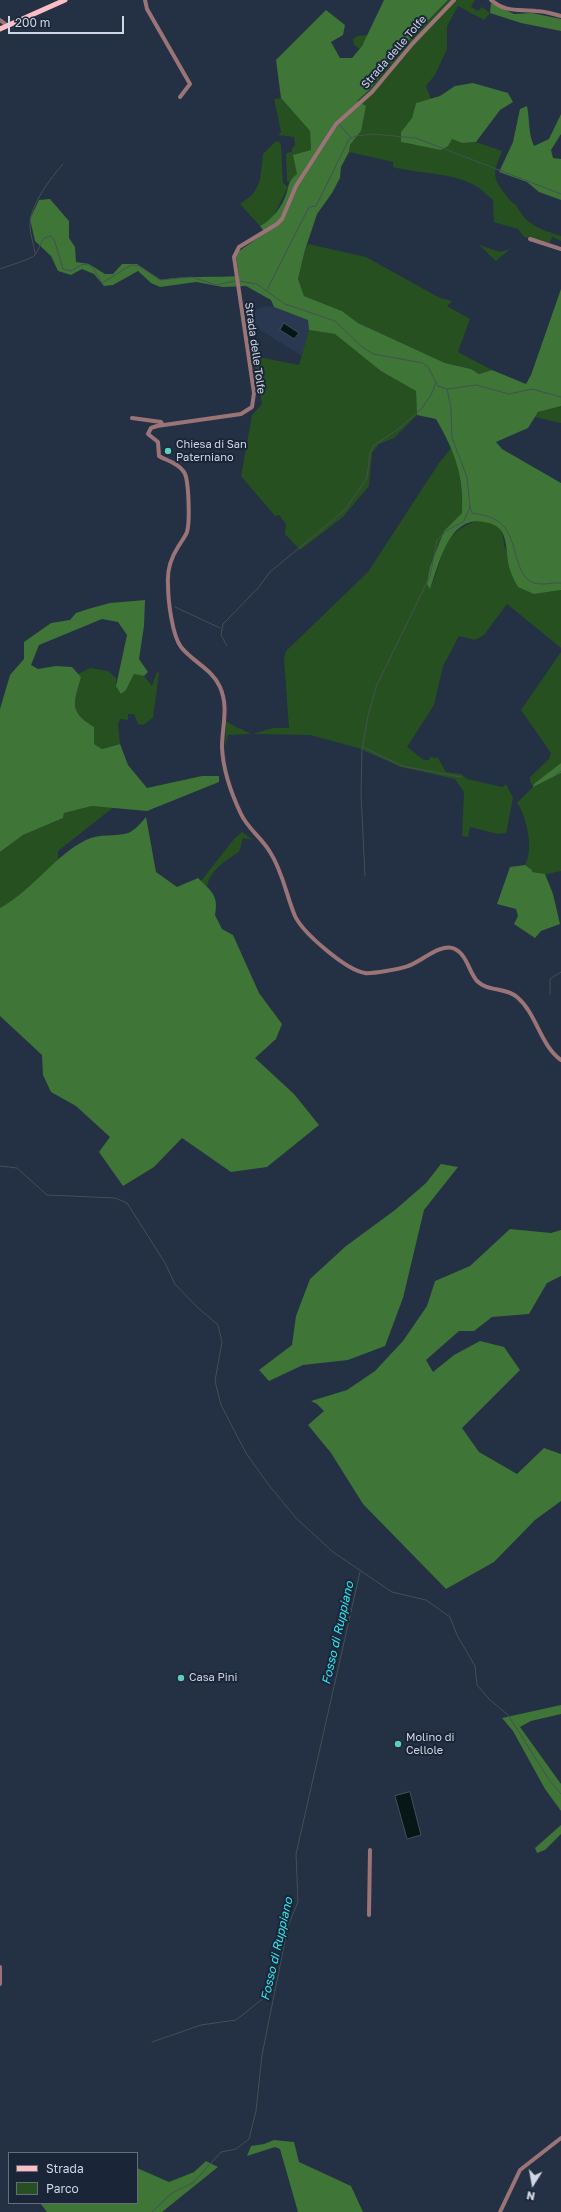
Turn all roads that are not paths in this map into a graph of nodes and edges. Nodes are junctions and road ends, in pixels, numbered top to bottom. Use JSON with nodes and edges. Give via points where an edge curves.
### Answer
{"nodes":[{"id":1,"x":65,"y":0,"type":"edge"},
{"id":2,"x":145,"y":0,"type":"edge"},
{"id":3,"x":454,"y":0,"type":"edge"},
{"id":4,"x":491,"y":0,"type":"edge"},
{"id":5,"x":561,"y":16,"type":"edge"},
{"id":6,"x":0,"y":20,"type":"edge"},
{"id":7,"x":8,"y":27,"type":"junction"},
{"id":8,"x":0,"y":29,"type":"edge"},
{"id":9,"x":180,"y":97,"type":"dead end"},
{"id":10,"x":530,"y":239,"type":"dead end"},
{"id":11,"x":561,"y":249,"type":"edge"},
{"id":12,"x":132,"y":418,"type":"dead end"},
{"id":13,"x":164,"y":425,"type":"junction"},
{"id":14,"x":561,"y":1060,"type":"edge"},
{"id":15,"x":370,"y":1850,"type":"dead end"},
{"id":16,"x":369,"y":1915,"type":"dead end"},
{"id":17,"x":0,"y":1967,"type":"edge"},
{"id":18,"x":0,"y":1984,"type":"edge"},
{"id":19,"x":561,"y":2138,"type":"edge"},
{"id":20,"x":500,"y":2212,"type":"edge"}],
"edges":[{"from":1,"to":7,"type":"main road","via":[[37,11]]},
{"from":2,"to":9,"type":"street","via":[[147,9],[190,84]]},
{"from":3,"to":13,"type":"street","name":"Strada delle Tolfe","via":[[372,92],[336,124],[296,186],[277,224],[237,249],[234,258],[254,393],[252,407],[236,415]]},
{"from":4,"to":5,"type":"street","via":[[512,11],[534,10]]},
{"from":6,"to":7,"type":"street"},
{"from":7,"to":8,"type":"main road"},
{"from":10,"to":11,"type":"street"},
{"from":12,"to":13,"type":"street","via":[[161,422]]},
{"from":13,"to":14,"type":"street","name":"Strada delle Tolfe","via":[[151,428],[148,434],[158,442],[159,456],[178,465],[186,474],[187,482],[187,531],[172,558],[168,574],[174,630],[183,649],[214,676],[220,686],[225,707],[222,746],[226,774],[244,819],[270,850],[296,918],[320,944],[347,964],[366,974],[408,966],[443,948],[455,949],[464,957],[478,982],[510,991],[521,1000],[552,1052]]},
{"from":15,"to":16,"type":"street"},
{"from":17,"to":18,"type":"street"},
{"from":19,"to":20,"type":"street","via":[[520,2170]]}]}
